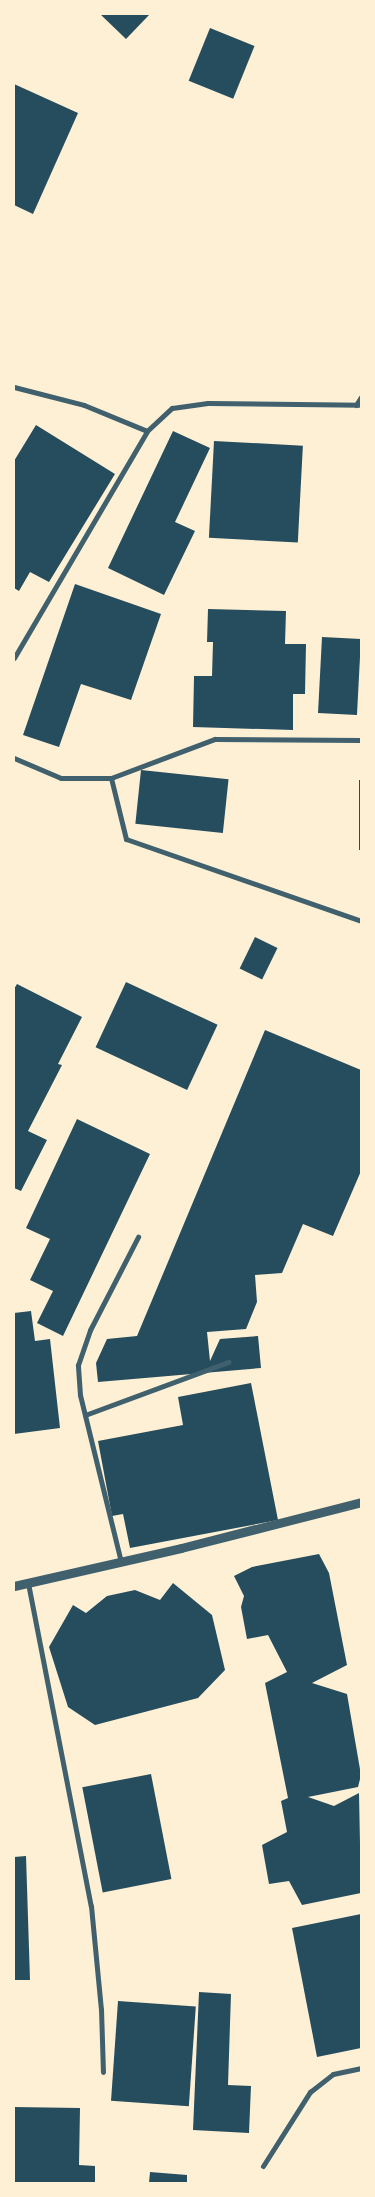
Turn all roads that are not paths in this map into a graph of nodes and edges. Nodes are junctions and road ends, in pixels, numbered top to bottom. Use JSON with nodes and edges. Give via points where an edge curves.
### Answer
{"nodes":[{"id":1,"x":14,"y":387,"type":"edge"},
{"id":2,"x":361,"y":397,"type":"edge"},
{"id":3,"x":359,"y":405,"type":"edge"},
{"id":4,"x":147,"y":431,"type":"junction"},
{"id":5,"x":14,"y":658,"type":"edge"},
{"id":6,"x":361,"y":740,"type":"edge"},
{"id":7,"x":14,"y":758,"type":"edge"},
{"id":8,"x":111,"y":778,"type":"junction"},
{"id":9,"x":361,"y":921,"type":"edge"},
{"id":10,"x":138,"y":1237,"type":"dead end"},
{"id":11,"x":228,"y":1362,"type":"dead end"},
{"id":12,"x":85,"y":1415,"type":"junction"},
{"id":13,"x":361,"y":1502,"type":"edge"},
{"id":14,"x":121,"y":1562,"type":"junction"},
{"id":15,"x":28,"y":1583,"type":"junction"},
{"id":16,"x":14,"y":1586,"type":"edge"},
{"id":17,"x":361,"y":2068,"type":"edge"},
{"id":18,"x":102,"y":2072,"type":"dead end"},
{"id":19,"x":263,"y":2166,"type":"dead end"}],
"edges":[{"from":1,"to":4,"type":"street","via":[[84,405]]},
{"from":2,"to":3,"type":"street"},
{"from":3,"to":4,"type":"street","via":[[208,403],[172,408]]},
{"from":4,"to":5,"type":"street"},
{"from":6,"to":8,"type":"street","via":[[215,739]]},
{"from":7,"to":8,"type":"street","via":[[61,778]]},
{"from":8,"to":9,"type":"street","via":[[126,839]]},
{"from":10,"to":12,"type":"street","via":[[90,1330],[78,1365]]},
{"from":11,"to":12,"type":"street"},
{"from":12,"to":14,"type":"street"},
{"from":13,"to":14,"type":"street"},
{"from":14,"to":15,"type":"street"},
{"from":15,"to":16,"type":"street"},
{"from":15,"to":18,"type":"street","via":[[91,1906],[101,2009]]},
{"from":17,"to":19,"type":"street","via":[[333,2074],[310,2092]]}]}
